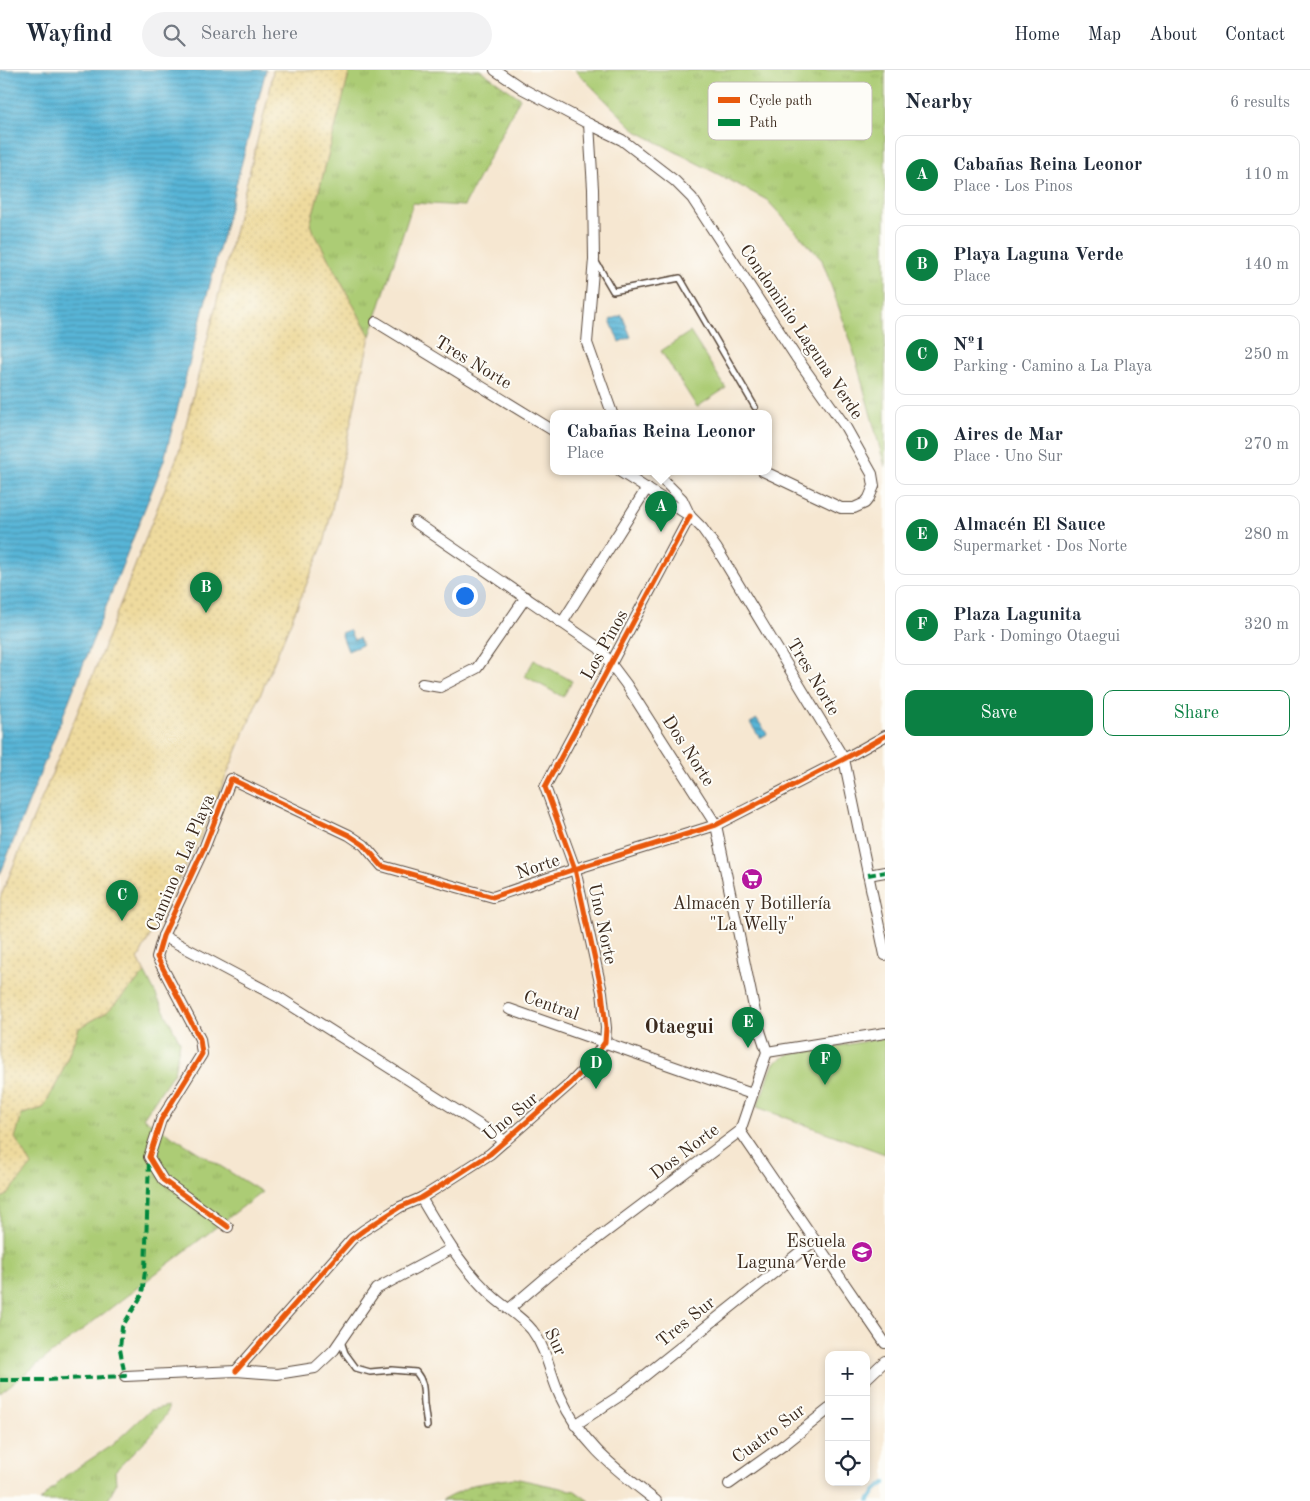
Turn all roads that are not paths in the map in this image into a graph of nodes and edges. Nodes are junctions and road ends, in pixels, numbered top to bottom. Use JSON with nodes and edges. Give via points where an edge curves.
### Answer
{"nodes":[{"id":1,"x":495,"y":70,"type":"edge"},
{"id":2,"x":589,"y":124,"type":"junction"},
{"id":3,"x":594,"y":259,"type":"junction"},
{"id":4,"x":376,"y":322,"type":"dead end"},
{"id":5,"x":755,"y":407,"type":"dead end"},
{"id":6,"x":611,"y":410,"type":"edge"},
{"id":7,"x":550,"y":429,"type":"edge"},
{"id":8,"x":626,"y":475,"type":"edge"},
{"id":9,"x":658,"y":475,"type":"edge"},
{"id":10,"x":771,"y":475,"type":"edge"},
{"id":11,"x":647,"y":488,"type":"junction"},
{"id":12,"x":690,"y":516,"type":"junction"},
{"id":13,"x":415,"y":522,"type":"dead end"},
{"id":14,"x":526,"y":597,"type":"junction"},
{"id":15,"x":562,"y":623,"type":"junction"},
{"id":16,"x":610,"y":664,"type":"junction"},
{"id":17,"x":422,"y":684,"type":"dead end"},
{"id":18,"x":885,"y":736,"type":"edge"},
{"id":19,"x":844,"y":759,"type":"junction"},
{"id":20,"x":231,"y":779,"type":"joint"},
{"id":21,"x":545,"y":787,"type":"joint"},
{"id":22,"x":716,"y":825,"type":"junction"},
{"id":23,"x":575,"y":869,"type":"junction"},
{"id":24,"x":885,"y":872,"type":"edge"},
{"id":25,"x":868,"y":875,"type":"junction"},
{"id":26,"x":163,"y":936,"type":"junction"},
{"id":27,"x":885,"y":955,"type":"edge"},
{"id":28,"x":509,"y":1009,"type":"dead end"},
{"id":29,"x":885,"y":1033,"type":"edge"},
{"id":30,"x":605,"y":1042,"type":"junction"},
{"id":31,"x":767,"y":1052,"type":"junction"},
{"id":32,"x":752,"y":1094,"type":"junction"},
{"id":33,"x":740,"y":1131,"type":"junction"},
{"id":34,"x":505,"y":1141,"type":"junction"},
{"id":35,"x":421,"y":1198,"type":"junction"},
{"id":36,"x":228,"y":1227,"type":"dead end"},
{"id":37,"x":815,"y":1240,"type":"junction"},
{"id":38,"x":451,"y":1248,"type":"junction"},
{"id":39,"x":509,"y":1309,"type":"junction"},
{"id":40,"x":341,"y":1340,"type":"junction"},
{"id":41,"x":885,"y":1343,"type":"edge"},
{"id":42,"x":885,"y":1360,"type":"edge"},
{"id":43,"x":236,"y":1371,"type":"junction"},
{"id":44,"x":126,"y":1376,"type":"dead end"},
{"id":45,"x":870,"y":1376,"type":"edge"},
{"id":46,"x":825,"y":1412,"type":"edge"},
{"id":47,"x":575,"y":1425,"type":"junction"},
{"id":48,"x":427,"y":1426,"type":"dead end"},
{"id":49,"x":729,"y":1484,"type":"dead end"},
{"id":50,"x":656,"y":1501,"type":"edge"}],
"edges":[{"from":1,"to":2,"type":"street","name":"Condominio Laguna Verde"},
{"from":2,"to":3,"type":"street"},
{"from":2,"to":10,"type":"street","name":"Condominio Laguna Verde","via":[[622,140],[692,198],[845,426],[872,474],[874,486],[865,503],[848,509]]},
{"from":3,"to":5,"type":"lane","via":[[612,291],[680,278]]},
{"from":3,"to":6,"type":"street","via":[[587,343]]},
{"from":4,"to":7,"type":"street","name":"Tres Norte"},
{"from":8,"to":11,"type":"street","name":"Tres Norte"},
{"from":9,"to":12,"type":"street","via":[[682,500]]},
{"from":11,"to":12,"type":"street","name":"Tres Norte"},
{"from":11,"to":15,"type":"street"},
{"from":12,"to":16,"type":"street","name":"Los Pinos"},
{"from":12,"to":19,"type":"street","name":"Tres Norte","via":[[717,549]]},
{"from":13,"to":14,"type":"street","name":"Dos Norte"},
{"from":14,"to":15,"type":"street","name":"Dos Norte"},
{"from":14,"to":17,"type":"street","via":[[477,668],[440,687]]},
{"from":15,"to":16,"type":"street","name":"Dos Norte","via":[[599,648]]},
{"from":16,"to":21,"type":"street","name":"Los Pinos"},
{"from":16,"to":22,"type":"street","name":"Dos Norte"},
{"from":18,"to":19,"type":"street","name":"Norte"},
{"from":19,"to":22,"type":"street","name":"Norte"},
{"from":19,"to":25,"type":"street","name":"Tres Norte"},
{"from":20,"to":23,"type":"street","name":"Norte","via":[[349,835],[364,845],[382,866],[493,897]]},
{"from":20,"to":26,"type":"street","name":"Camino a La Playa","via":[[205,846]]},
{"from":21,"to":23,"type":"street","name":"Uno Norte"},
{"from":22,"to":23,"type":"street","name":"Norte"},
{"from":22,"to":31,"type":"street","name":"Dos Norte"},
{"from":23,"to":30,"type":"street","name":"Uno Norte","via":[[602,992]]},
{"from":24,"to":25,"type":"street"},
{"from":25,"to":27,"type":"street","name":"Tres Norte"},
{"from":26,"to":34,"type":"street","name":"Camino a La Playa","via":[[278,997]]},
{"from":26,"to":36,"type":"street","name":"Camino a La Playa","via":[[157,957],[200,1039],[202,1054],[161,1120],[149,1157],[163,1180]]},
{"from":28,"to":30,"type":"street","name":"Central"},
{"from":29,"to":31,"type":"street"},
{"from":30,"to":32,"type":"street","name":"Central"},
{"from":30,"to":34,"type":"street","name":"Uno Sur","via":[[571,1084]]},
{"from":31,"to":32,"type":"street","name":"Dos Norte"},
{"from":32,"to":33,"type":"street","name":"Dos Norte"},
{"from":33,"to":37,"type":"street"},
{"from":33,"to":39,"type":"street","name":"Dos Norte","via":[[550,1274]]},
{"from":34,"to":35,"type":"street","name":"Uno Sur"},
{"from":35,"to":38,"type":"street","name":"Sur"},
{"from":35,"to":43,"type":"street","name":"Uno Sur","via":[[400,1207],[352,1239]]},
{"from":37,"to":41,"type":"street"},
{"from":37,"to":47,"type":"street","name":"Tres Sur","via":[[618,1397]]},
{"from":38,"to":39,"type":"street","name":"Sur","via":[[490,1294]]},
{"from":38,"to":40,"type":"street","via":[[376,1289]]},
{"from":39,"to":47,"type":"street","name":"Sur","via":[[526,1323],[540,1342],[559,1396]]},
{"from":40,"to":43,"type":"street","via":[[314,1368],[276,1374]]},
{"from":40,"to":48,"type":"lane","via":[[345,1353],[356,1368],[370,1372],[416,1372],[424,1388]]},
{"from":42,"to":45,"type":"street"},
{"from":43,"to":44,"type":"street"},
{"from":46,"to":49,"type":"street","name":"Cuatro Sur"},
{"from":47,"to":50,"type":"street","name":"Sur","via":[[609,1464]]}]}
